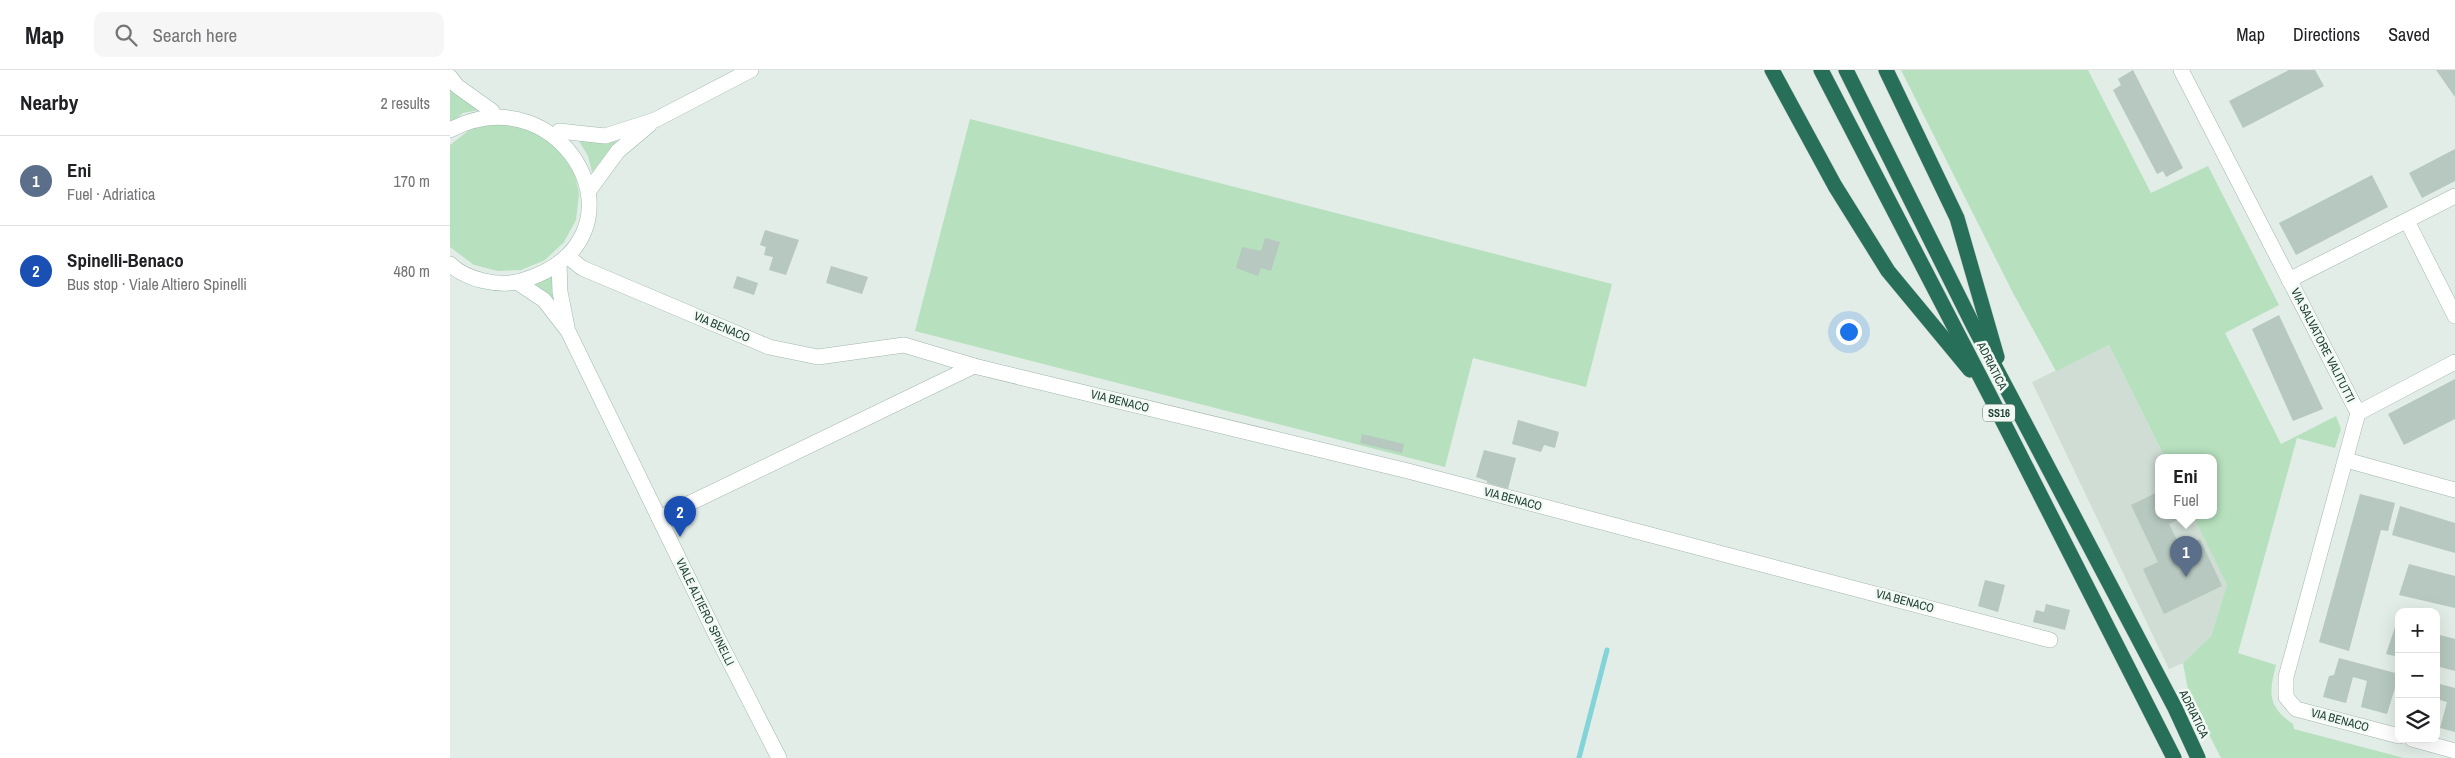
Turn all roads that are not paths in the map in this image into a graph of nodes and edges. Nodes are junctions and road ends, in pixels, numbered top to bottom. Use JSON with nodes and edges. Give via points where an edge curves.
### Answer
{"nodes":[{"id":1,"x":751,"y":70,"type":"edge"},
{"id":2,"x":1772,"y":70,"type":"edge"},
{"id":3,"x":1820,"y":70,"type":"edge"},
{"id":4,"x":1846,"y":70,"type":"edge"},
{"id":5,"x":1886,"y":70,"type":"edge"},
{"id":6,"x":2181,"y":70,"type":"edge"},
{"id":7,"x":450,"y":77,"type":"edge"},
{"id":8,"x":492,"y":112,"type":"junction"},
{"id":9,"x":655,"y":120,"type":"junction"},
{"id":10,"x":450,"y":130,"type":"edge"},
{"id":11,"x":559,"y":131,"type":"junction"},
{"id":12,"x":590,"y":189,"type":"junction"},
{"id":13,"x":2455,"y":196,"type":"edge"},
{"id":14,"x":2408,"y":221,"type":"junction"},
{"id":15,"x":563,"y":259,"type":"junction"},
{"id":16,"x":450,"y":264,"type":"edge"},
{"id":17,"x":2289,"y":280,"type":"junction"},
{"id":18,"x":517,"y":282,"type":"junction"},
{"id":19,"x":2455,"y":316,"type":"edge"},
{"id":20,"x":568,"y":331,"type":"junction"},
{"id":21,"x":2455,"y":362,"type":"edge"},
{"id":22,"x":974,"y":366,"type":"junction"},
{"id":23,"x":2006,"y":387,"type":"junction"},
{"id":24,"x":1989,"y":394,"type":"junction"},
{"id":25,"x":2358,"y":413,"type":"junction"},
{"id":26,"x":2346,"y":460,"type":"junction"},
{"id":27,"x":2455,"y":490,"type":"edge"},
{"id":28,"x":659,"y":518,"type":"junction"},
{"id":29,"x":2050,"y":640,"type":"dead end"},
{"id":30,"x":2286,"y":697,"type":"joint"},
{"id":31,"x":2395,"y":735,"type":"edge"},
{"id":32,"x":2426,"y":743,"type":"edge"},
{"id":33,"x":2455,"y":751,"type":"edge"},
{"id":34,"x":779,"y":758,"type":"edge"},
{"id":35,"x":2174,"y":758,"type":"edge"},
{"id":36,"x":2198,"y":758,"type":"edge"}],
"edges":[{"from":1,"to":9,"type":"street"},
{"from":2,"to":24,"type":"highway","number":"SS16","via":[[1835,186],[1888,271]]},
{"from":3,"to":24,"type":"highway","name":"ADRIATICA","number":"SS16"},
{"from":4,"to":23,"type":"highway","name":"ADRIATICA","number":"SS16"},
{"from":5,"to":23,"type":"highway","number":"SS16","via":[[1957,218]]},
{"from":6,"to":17,"type":"street","name":"VIA SALVATORE VALITUTTI"},
{"from":7,"to":8,"type":"street"},
{"from":8,"to":10,"type":"street","via":[[464,120]]},
{"from":8,"to":11,"type":"street","via":[[513,111],[539,118]]},
{"from":9,"to":11,"type":"street","via":[[605,136]]},
{"from":9,"to":12,"type":"street","via":[[618,151]]},
{"from":11,"to":12,"type":"street","via":[[580,158]]},
{"from":12,"to":15,"type":"street","via":[[589,212],[580,237]]},
{"from":13,"to":14,"type":"street"},
{"from":14,"to":17,"type":"street"},
{"from":14,"to":19,"type":"street"},
{"from":15,"to":18,"type":"street","via":[[540,275]]},
{"from":15,"to":20,"type":"street","name":"VIALE ALTIERO SPINELLI","via":[[560,292]]},
{"from":15,"to":22,"type":"street","name":"VIA BENACO","via":[[769,346],[818,357],[904,345]]},
{"from":16,"to":18,"type":"street","via":[[476,279],[496,283]]},
{"from":17,"to":25,"type":"street","name":"VIA SALVATORE VALITUTTI"},
{"from":18,"to":20,"type":"street","name":"VIALE ALTIERO SPINELLI","via":[[544,300]]},
{"from":20,"to":28,"type":"street","name":"VIALE ALTIERO SPINELLI"},
{"from":21,"to":25,"type":"street"},
{"from":22,"to":28,"type":"street"},
{"from":22,"to":29,"type":"street","name":"VIA BENACO","via":[[1408,471]]},
{"from":23,"to":36,"type":"highway","name":"ADRIATICA","number":"SS16"},
{"from":24,"to":35,"type":"highway","name":"ADRIATICA","number":"SS16"},
{"from":25,"to":26,"type":"street","name":"VIA SALVATORE VALITUTTI"},
{"from":26,"to":27,"type":"street"},
{"from":26,"to":30,"type":"street","name":"VIA SALVATORE VALITUTTI","via":[[2286,677]]},
{"from":28,"to":34,"type":"street","name":"VIALE ALTIERO SPINELLI"},
{"from":30,"to":31,"type":"street","name":"VIA BENACO","via":[[2296,708]]},
{"from":32,"to":33,"type":"street"}]}
